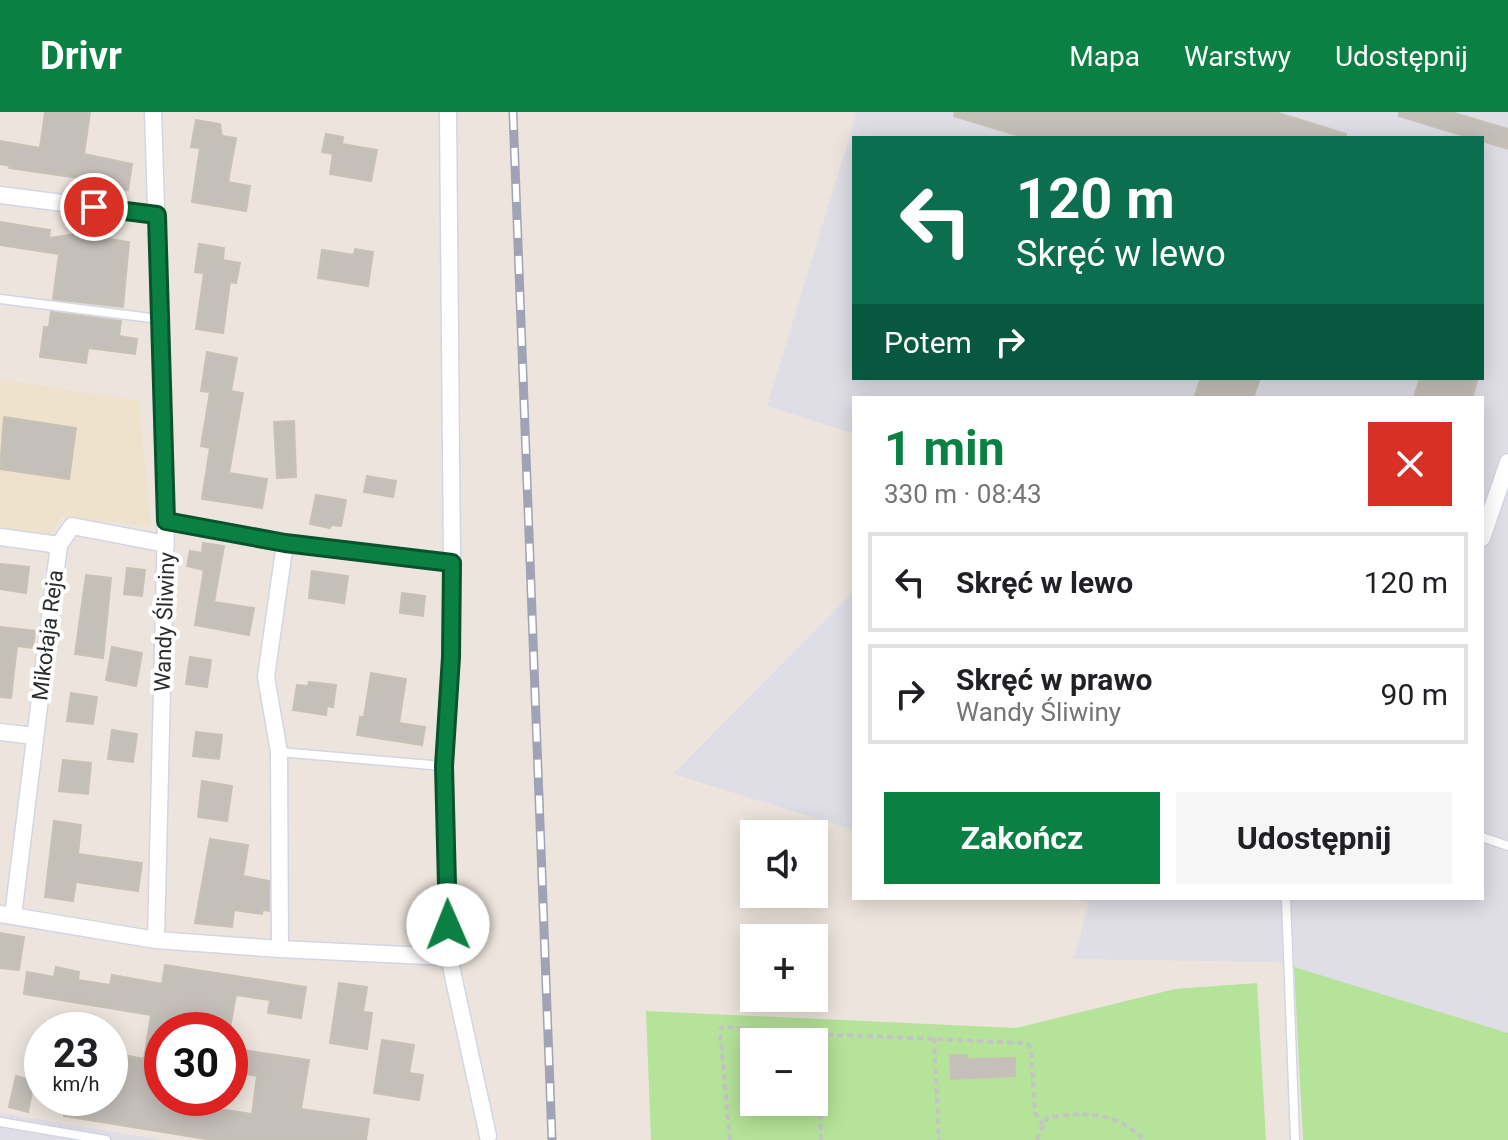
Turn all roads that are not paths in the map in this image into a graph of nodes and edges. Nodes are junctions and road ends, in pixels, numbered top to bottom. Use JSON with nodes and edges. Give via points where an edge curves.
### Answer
{"nodes":[{"id":1,"x":153,"y":112,"type":"edge"},
{"id":2,"x":448,"y":112,"type":"edge"},
{"id":3,"x":0,"y":195,"type":"edge"},
{"id":4,"x":157,"y":215,"type":"junction"},
{"id":5,"x":0,"y":299,"type":"edge"},
{"id":6,"x":159,"y":319,"type":"junction"},
{"id":7,"x":1508,"y":462,"type":"edge"},
{"id":8,"x":166,"y":521,"type":"junction"},
{"id":9,"x":1484,"y":532,"type":"edge"},
{"id":10,"x":0,"y":537,"type":"edge"},
{"id":11,"x":285,"y":543,"type":"junction"},
{"id":12,"x":166,"y":544,"type":"junction"},
{"id":13,"x":59,"y":545,"type":"junction"},
{"id":14,"x":452,"y":563,"type":"junction"},
{"id":15,"x":0,"y":732,"type":"edge"},
{"id":16,"x":34,"y":736,"type":"junction"},
{"id":17,"x":279,"y":752,"type":"junction"},
{"id":18,"x":444,"y":766,"type":"junction"},
{"id":19,"x":1484,"y":838,"type":"edge"},
{"id":20,"x":1508,"y":846,"type":"edge"},
{"id":21,"x":1286,"y":900,"type":"edge"},
{"id":22,"x":7,"y":915,"type":"edge"},
{"id":23,"x":156,"y":940,"type":"junction"},
{"id":24,"x":280,"y":949,"type":"junction"},
{"id":25,"x":449,"y":957,"type":"junction"},
{"id":26,"x":0,"y":1122,"type":"edge"},
{"id":27,"x":488,"y":1136,"type":"dead end"},
{"id":28,"x":106,"y":1140,"type":"edge"},
{"id":29,"x":1295,"y":1140,"type":"edge"}],
"edges":[{"from":1,"to":4,"type":"street","name":"Wandy Śliwiny"},
{"from":2,"to":14,"type":"street"},
{"from":3,"to":4,"type":"street"},
{"from":4,"to":6,"type":"street","name":"Wandy Śliwiny"},
{"from":5,"to":6,"type":"lane"},
{"from":6,"to":8,"type":"street","name":"Wandy Śliwiny"},
{"from":7,"to":9,"type":"street"},
{"from":8,"to":11,"type":"street"},
{"from":8,"to":12,"type":"street","name":"Wandy Śliwiny"},
{"from":10,"to":13,"type":"street","name":"Mikołaja Reja"},
{"from":11,"to":14,"type":"street"},
{"from":11,"to":17,"type":"street","via":[[266,677]]},
{"from":12,"to":13,"type":"street","via":[[72,526]]},
{"from":12,"to":23,"type":"street","name":"Wandy Śliwiny"},
{"from":13,"to":16,"type":"street","name":"Mikołaja Reja"},
{"from":14,"to":18,"type":"street"},
{"from":15,"to":16,"type":"street"},
{"from":16,"to":22,"type":"street","name":"Mikołaja Reja"},
{"from":17,"to":18,"type":"lane"},
{"from":17,"to":24,"type":"street"},
{"from":18,"to":25,"type":"street"},
{"from":19,"to":20,"type":"lane"},
{"from":21,"to":29,"type":"lane"},
{"from":22,"to":23,"type":"street"},
{"from":23,"to":24,"type":"street"},
{"from":24,"to":25,"type":"street"},
{"from":25,"to":27,"type":"street"},
{"from":26,"to":28,"type":"lane"}]}
